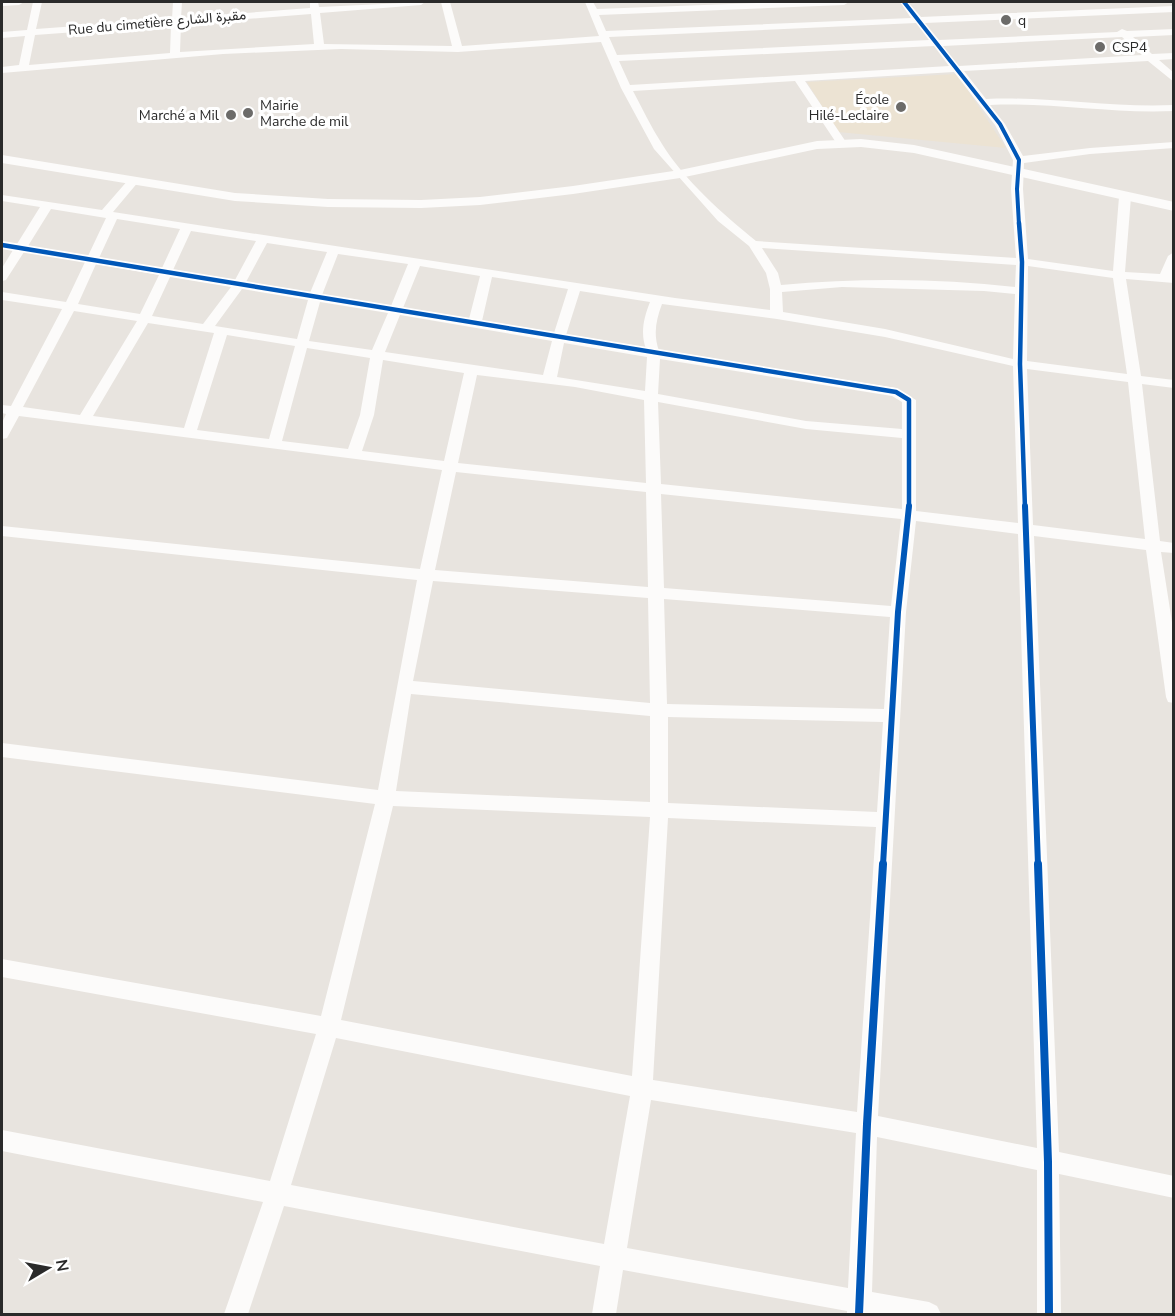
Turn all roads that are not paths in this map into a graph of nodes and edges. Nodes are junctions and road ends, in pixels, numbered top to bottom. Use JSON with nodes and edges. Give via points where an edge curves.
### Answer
{"nodes":[{"id":1,"x":19,"y":2,"type":"edge"},
{"id":2,"x":37,"y":2,"type":"edge"},
{"id":3,"x":177,"y":2,"type":"edge"},
{"id":4,"x":421,"y":2,"type":"edge"},
{"id":5,"x":445,"y":2,"type":"edge"},
{"id":6,"x":589,"y":2,"type":"edge"},
{"id":7,"x":844,"y":2,"type":"edge"},
{"id":8,"x":904,"y":2,"type":"edge"},
{"id":9,"x":1092,"y":2,"type":"edge"},
{"id":10,"x":2,"y":3,"type":"edge"},
{"id":11,"x":735,"y":4,"type":"edge"},
{"id":12,"x":314,"y":6,"type":"edge"},
{"id":13,"x":1173,"y":9,"type":"edge"},
{"id":14,"x":594,"y":12,"type":"junction"},
{"id":15,"x":177,"y":20,"type":"junction"},
{"id":16,"x":921,"y":20,"type":"junction"},
{"id":17,"x":1114,"y":24,"type":"junction"},
{"id":18,"x":1173,"y":32,"type":"edge"},
{"id":19,"x":32,"y":33,"type":"junction"},
{"id":20,"x":2,"y":35,"type":"edge"},
{"id":21,"x":605,"y":37,"type":"junction"},
{"id":22,"x":939,"y":44,"type":"junction"},
{"id":23,"x":319,"y":47,"type":"junction"},
{"id":24,"x":458,"y":49,"type":"junction"},
{"id":25,"x":764,"y":52,"type":"junction"},
{"id":26,"x":175,"y":54,"type":"junction"},
{"id":27,"x":1173,"y":56,"type":"edge"},
{"id":28,"x":612,"y":58,"type":"junction"},
{"id":29,"x":1152,"y":58,"type":"junction"},
{"id":30,"x":24,"y":67,"type":"junction"},
{"id":31,"x":958,"y":69,"type":"junction"},
{"id":32,"x":2,"y":70,"type":"edge"},
{"id":33,"x":797,"y":77,"type":"junction"},
{"id":34,"x":1173,"y":79,"type":"edge"},
{"id":35,"x":626,"y":88,"type":"junction"},
{"id":36,"x":983,"y":102,"type":"junction"},
{"id":37,"x":1173,"y":108,"type":"edge"},
{"id":38,"x":841,"y":142,"type":"junction"},
{"id":39,"x":1173,"y":145,"type":"edge"},
{"id":40,"x":2,"y":159,"type":"edge"},
{"id":41,"x":1019,"y":166,"type":"junction"},
{"id":42,"x":680,"y":174,"type":"junction"},
{"id":43,"x":133,"y":181,"type":"junction"},
{"id":44,"x":1125,"y":197,"type":"junction"},
{"id":45,"x":2,"y":198,"type":"edge"},
{"id":46,"x":48,"y":204,"type":"junction"},
{"id":47,"x":1173,"y":207,"type":"edge"},
{"id":48,"x":109,"y":215,"type":"junction"},
{"id":49,"x":187,"y":226,"type":"junction"},
{"id":50,"x":264,"y":237,"type":"junction"},
{"id":51,"x":753,"y":244,"type":"junction"},
{"id":52,"x":2,"y":245,"type":"edge"},
{"id":53,"x":19,"y":247,"type":"junction"},
{"id":54,"x":334,"y":248,"type":"junction"},
{"id":55,"x":1173,"y":256,"type":"edge"},
{"id":56,"x":93,"y":260,"type":"junction"},
{"id":57,"x":417,"y":261,"type":"junction"},
{"id":58,"x":1022,"y":262,"type":"junction"},
{"id":59,"x":165,"y":272,"type":"junction"},
{"id":60,"x":487,"y":273,"type":"junction"},
{"id":61,"x":1119,"y":275,"type":"junction"},
{"id":62,"x":2,"y":277,"type":"edge"},
{"id":63,"x":1169,"y":279,"type":"edge"},
{"id":64,"x":239,"y":284,"type":"junction"},
{"id":65,"x":575,"y":286,"type":"junction"},
{"id":66,"x":776,"y":289,"type":"junction"},
{"id":67,"x":1021,"y":291,"type":"junction"},
{"id":68,"x":2,"y":296,"type":"edge"},
{"id":69,"x":315,"y":297,"type":"junction"},
{"id":70,"x":657,"y":299,"type":"junction"},
{"id":71,"x":70,"y":307,"type":"junction"},
{"id":72,"x":395,"y":311,"type":"junction"},
{"id":73,"x":777,"y":315,"type":"junction"},
{"id":74,"x":145,"y":318,"type":"junction"},
{"id":75,"x":474,"y":323,"type":"junction"},
{"id":76,"x":207,"y":328,"type":"junction"},
{"id":77,"x":222,"y":330,"type":"junction"},
{"id":78,"x":559,"y":338,"type":"junction"},
{"id":79,"x":301,"y":344,"type":"junction"},
{"id":80,"x":654,"y":354,"type":"junction"},
{"id":81,"x":377,"y":355,"type":"junction"},
{"id":82,"x":1020,"y":364,"type":"junction"},
{"id":83,"x":471,"y":370,"type":"junction"},
{"id":84,"x":549,"y":380,"type":"junction"},
{"id":85,"x":1135,"y":380,"type":"junction"},
{"id":86,"x":1173,"y":384,"type":"edge"},
{"id":87,"x":651,"y":398,"type":"junction"},
{"id":88,"x":8,"y":410,"type":"edge"},
{"id":89,"x":84,"y":419,"type":"junction"},
{"id":90,"x":189,"y":433,"type":"junction"},
{"id":91,"x":909,"y":434,"type":"junction"},
{"id":92,"x":2,"y":435,"type":"edge"},
{"id":93,"x":274,"y":445,"type":"junction"},
{"id":94,"x":353,"y":455,"type":"junction"},
{"id":95,"x":451,"y":467,"type":"junction"},
{"id":96,"x":652,"y":487,"type":"junction"},
{"id":97,"x":909,"y":515,"type":"junction"},
{"id":98,"x":1028,"y":529,"type":"junction"},
{"id":99,"x":2,"y":531,"type":"edge"},
{"id":100,"x":1153,"y":546,"type":"junction"},
{"id":101,"x":1173,"y":548,"type":"edge"},
{"id":102,"x":426,"y":575,"type":"junction"},
{"id":103,"x":657,"y":592,"type":"junction"},
{"id":104,"x":898,"y":612,"type":"junction"},
{"id":105,"x":404,"y":687,"type":"junction"},
{"id":106,"x":1173,"y":697,"type":"edge"},
{"id":107,"x":659,"y":710,"type":"junction"},
{"id":108,"x":892,"y":716,"type":"junction"},
{"id":109,"x":2,"y":750,"type":"edge"},
{"id":110,"x":386,"y":798,"type":"junction"},
{"id":111,"x":658,"y":811,"type":"junction"},
{"id":112,"x":886,"y":820,"type":"junction"},
{"id":113,"x":2,"y":968,"type":"edge"},
{"id":114,"x":329,"y":1027,"type":"junction"},
{"id":115,"x":642,"y":1088,"type":"junction"},
{"id":116,"x":867,"y":1124,"type":"junction"},
{"id":117,"x":2,"y":1140,"type":"edge"},
{"id":118,"x":1048,"y":1162,"type":"junction"},
{"id":119,"x":1173,"y":1187,"type":"edge"},
{"id":120,"x":277,"y":1193,"type":"junction"},
{"id":121,"x":612,"y":1257,"type":"junction"},
{"id":122,"x":859,"y":1307,"type":"edge"},
{"id":123,"x":236,"y":1314,"type":"edge"},
{"id":124,"x":604,"y":1314,"type":"edge"},
{"id":125,"x":929,"y":1314,"type":"edge"},
{"id":126,"x":1049,"y":1314,"type":"edge"}],
"edges":[{"from":1,"to":10,"type":"street"},
{"from":2,"to":19,"type":"street"},
{"from":3,"to":15,"type":"street"},
{"from":4,"to":12,"type":"street","name":"Rue du cimetière مقبرة الشارع"},
{"from":5,"to":24,"type":"street"},
{"from":6,"to":14,"type":"street"},
{"from":7,"to":11,"type":"street"},
{"from":8,"to":16,"type":"street"},
{"from":9,"to":17,"type":"street"},
{"from":11,"to":14,"type":"street"},
{"from":11,"to":25,"type":"street"},
{"from":12,"to":15,"type":"street","name":"Rue du cimetière مقبرة الشارع"},
{"from":12,"to":23,"type":"street"},
{"from":13,"to":17,"type":"street"},
{"from":14,"to":21,"type":"street"},
{"from":15,"to":19,"type":"street","name":"Rue du cimetière مقبرة الشارع"},
{"from":15,"to":26,"type":"street"},
{"from":16,"to":17,"type":"street"},
{"from":16,"to":22,"type":"street"},
{"from":16,"to":25,"type":"street"},
{"from":17,"to":18,"type":"street"},
{"from":17,"to":22,"type":"street"},
{"from":17,"to":29,"type":"street"},
{"from":19,"to":20,"type":"street","name":"Rue du cimetière مقبرة الشارع"},
{"from":19,"to":30,"type":"street"},
{"from":21,"to":24,"type":"street"},
{"from":21,"to":25,"type":"street"},
{"from":21,"to":28,"type":"street"},
{"from":22,"to":25,"type":"street"},
{"from":22,"to":31,"type":"street"},
{"from":23,"to":24,"type":"street"},
{"from":23,"to":26,"type":"street"},
{"from":25,"to":28,"type":"street"},
{"from":25,"to":33,"type":"street"},
{"from":25,"to":35,"type":"street"},
{"from":26,"to":30,"type":"street"},
{"from":27,"to":29,"type":"street"},
{"from":28,"to":35,"type":"street"},
{"from":29,"to":31,"type":"street"},
{"from":29,"to":34,"type":"street"},
{"from":30,"to":32,"type":"street"},
{"from":31,"to":33,"type":"street"},
{"from":31,"to":36,"type":"street"},
{"from":33,"to":38,"type":"street"},
{"from":35,"to":42,"type":"street","via":[[658,147]]},
{"from":36,"to":37,"type":"street","via":[[1029,100],[1128,110]]},
{"from":36,"to":41,"type":"street","via":[[1000,124]]},
{"from":38,"to":41,"type":"street"},
{"from":38,"to":42,"type":"street"},
{"from":39,"to":41,"type":"street","via":[[1090,151]]},
{"from":40,"to":43,"type":"street"},
{"from":41,"to":44,"type":"street"},
{"from":41,"to":58,"type":"street"},
{"from":42,"to":43,"type":"street","via":[[516,197],[399,205],[260,200]]},
{"from":42,"to":51,"type":"street"},
{"from":43,"to":48,"type":"street"},
{"from":44,"to":47,"type":"street"},
{"from":44,"to":61,"type":"street"},
{"from":45,"to":46,"type":"street"},
{"from":46,"to":48,"type":"street"},
{"from":46,"to":53,"type":"street"},
{"from":48,"to":49,"type":"street"},
{"from":48,"to":56,"type":"street"},
{"from":49,"to":50,"type":"street"},
{"from":49,"to":59,"type":"street"},
{"from":50,"to":54,"type":"street"},
{"from":50,"to":64,"type":"street"},
{"from":51,"to":58,"type":"street"},
{"from":51,"to":66,"type":"street","via":[[772,273]]},
{"from":52,"to":53,"type":"street"},
{"from":53,"to":56,"type":"street"},
{"from":53,"to":62,"type":"street"},
{"from":54,"to":57,"type":"street"},
{"from":54,"to":69,"type":"street"},
{"from":55,"to":63,"type":"street"},
{"from":56,"to":59,"type":"street"},
{"from":56,"to":71,"type":"street"},
{"from":57,"to":60,"type":"street"},
{"from":57,"to":72,"type":"street"},
{"from":58,"to":61,"type":"street"},
{"from":58,"to":67,"type":"street"},
{"from":59,"to":64,"type":"street"},
{"from":59,"to":74,"type":"street"},
{"from":60,"to":65,"type":"street"},
{"from":60,"to":75,"type":"street"},
{"from":61,"to":63,"type":"street"},
{"from":61,"to":85,"type":"street"},
{"from":64,"to":69,"type":"street"},
{"from":64,"to":76,"type":"street"},
{"from":65,"to":70,"type":"street"},
{"from":65,"to":78,"type":"street"},
{"from":66,"to":67,"type":"street","via":[[851,283]]},
{"from":66,"to":73,"type":"street"},
{"from":67,"to":82,"type":"street"},
{"from":68,"to":71,"type":"street"},
{"from":69,"to":72,"type":"street"},
{"from":69,"to":79,"type":"street"},
{"from":70,"to":73,"type":"street"},
{"from":70,"to":80,"type":"street","via":[[650,319],[649,340]]},
{"from":71,"to":74,"type":"street"},
{"from":71,"to":88,"type":"street"},
{"from":72,"to":75,"type":"street"},
{"from":72,"to":81,"type":"street"},
{"from":73,"to":82,"type":"street","via":[[885,333]]},
{"from":74,"to":76,"type":"street"},
{"from":74,"to":89,"type":"street"},
{"from":75,"to":78,"type":"street"},
{"from":76,"to":77,"type":"street"},
{"from":77,"to":79,"type":"street"},
{"from":77,"to":90,"type":"street"},
{"from":78,"to":80,"type":"street"},
{"from":78,"to":84,"type":"street"},
{"from":79,"to":81,"type":"street"},
{"from":79,"to":93,"type":"street"},
{"from":80,"to":87,"type":"street"},
{"from":80,"to":91,"type":"street","via":[[896,392],[909,400]]},
{"from":81,"to":83,"type":"street"},
{"from":81,"to":94,"type":"street","via":[[367,415]]},
{"from":82,"to":85,"type":"street"},
{"from":82,"to":98,"type":"street"},
{"from":83,"to":84,"type":"street"},
{"from":83,"to":95,"type":"street"},
{"from":84,"to":87,"type":"street"},
{"from":85,"to":86,"type":"street"},
{"from":85,"to":100,"type":"street"},
{"from":87,"to":91,"type":"street","via":[[806,425]]},
{"from":87,"to":96,"type":"street"},
{"from":88,"to":89,"type":"street"},
{"from":88,"to":92,"type":"street"},
{"from":89,"to":90,"type":"street"},
{"from":90,"to":93,"type":"street"},
{"from":91,"to":97,"type":"street"},
{"from":93,"to":94,"type":"street"},
{"from":94,"to":95,"type":"street"},
{"from":95,"to":96,"type":"street"},
{"from":95,"to":102,"type":"street"},
{"from":96,"to":97,"type":"street"},
{"from":96,"to":103,"type":"street"},
{"from":97,"to":98,"type":"street"},
{"from":97,"to":104,"type":"street"},
{"from":98,"to":100,"type":"street"},
{"from":98,"to":118,"type":"street"},
{"from":99,"to":102,"type":"street"},
{"from":100,"to":101,"type":"street"},
{"from":100,"to":106,"type":"street"},
{"from":102,"to":103,"type":"street"},
{"from":102,"to":105,"type":"street"},
{"from":103,"to":104,"type":"street"},
{"from":103,"to":107,"type":"street"},
{"from":104,"to":108,"type":"street"},
{"from":105,"to":107,"type":"street"},
{"from":105,"to":110,"type":"street"},
{"from":107,"to":108,"type":"street"},
{"from":107,"to":111,"type":"street"},
{"from":108,"to":112,"type":"street"},
{"from":109,"to":110,"type":"street"},
{"from":110,"to":111,"type":"street"},
{"from":110,"to":114,"type":"street"},
{"from":111,"to":112,"type":"street"},
{"from":111,"to":115,"type":"street"},
{"from":112,"to":116,"type":"street"},
{"from":113,"to":114,"type":"street"},
{"from":114,"to":115,"type":"street"},
{"from":114,"to":120,"type":"street"},
{"from":115,"to":116,"type":"street"},
{"from":115,"to":121,"type":"street"},
{"from":116,"to":118,"type":"street"},
{"from":116,"to":122,"type":"street"},
{"from":117,"to":120,"type":"street"},
{"from":118,"to":119,"type":"street"},
{"from":118,"to":126,"type":"street"},
{"from":120,"to":121,"type":"street"},
{"from":120,"to":123,"type":"street"},
{"from":121,"to":122,"type":"street"},
{"from":121,"to":124,"type":"street"},
{"from":122,"to":125,"type":"street"}]}
